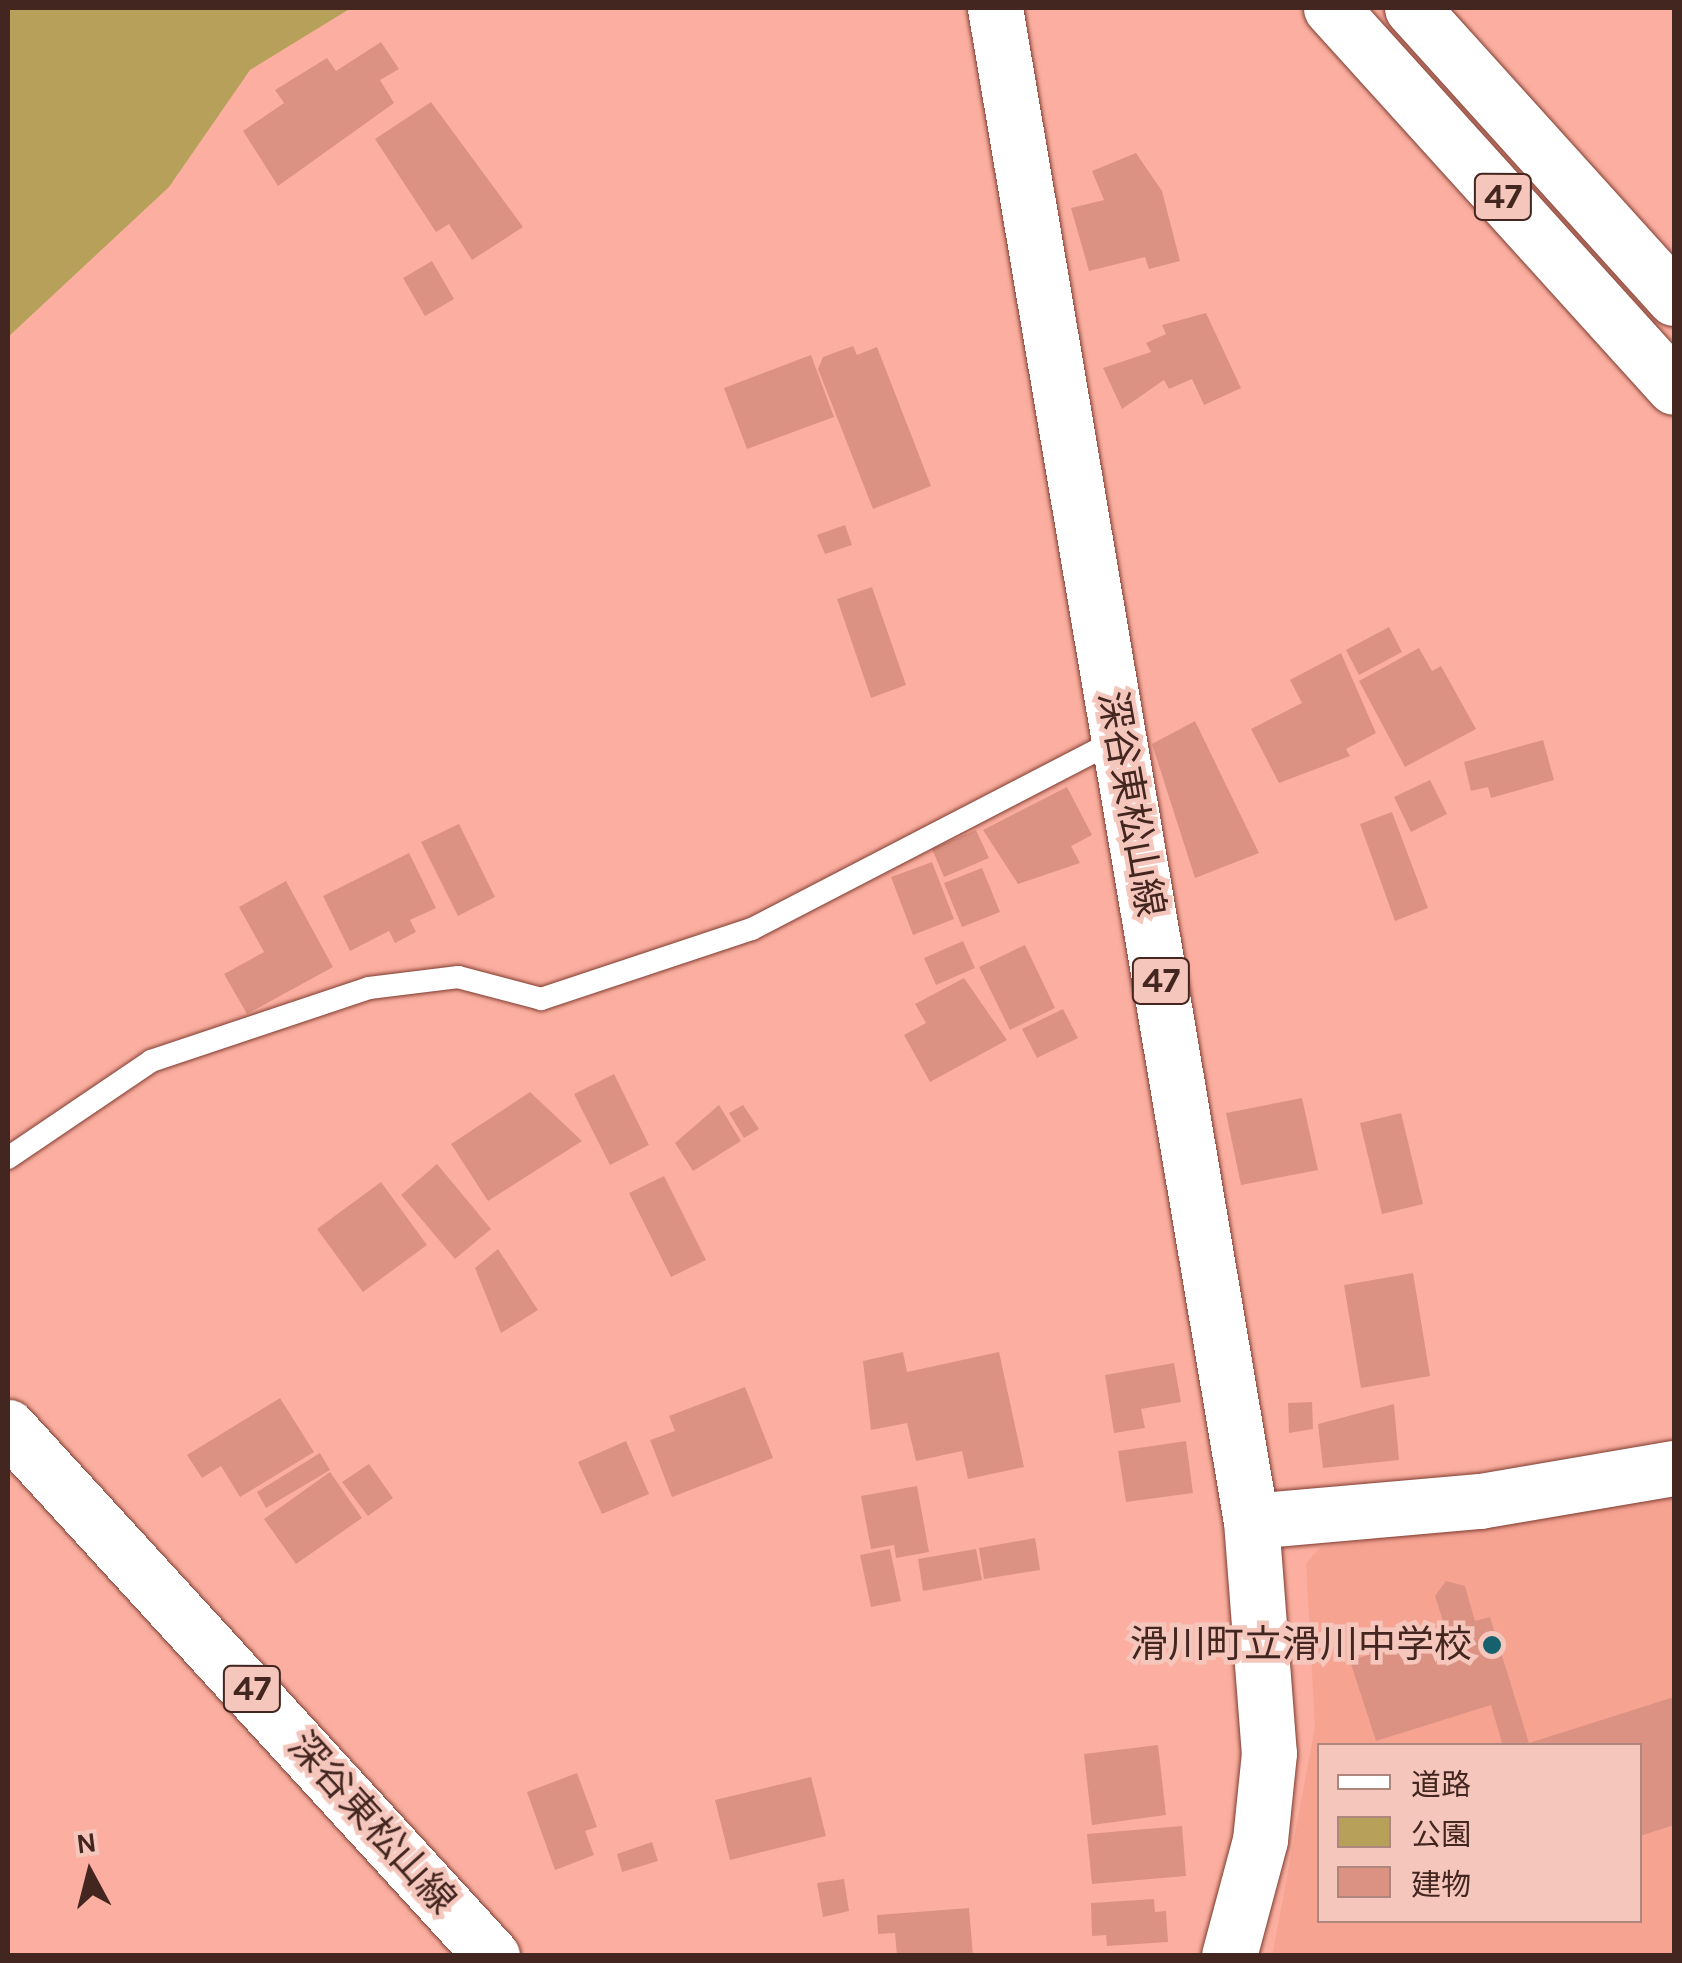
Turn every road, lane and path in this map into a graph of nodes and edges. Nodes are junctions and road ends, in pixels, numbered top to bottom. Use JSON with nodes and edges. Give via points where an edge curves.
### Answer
{"nodes":[{"id":1,"x":995,"y":8,"type":"edge"},
{"id":2,"x":1331,"y":8,"type":"edge"},
{"id":3,"x":1412,"y":8,"type":"edge"},
{"id":4,"x":1674,"y":298,"type":"edge"},
{"id":5,"x":1674,"y":387,"type":"edge"},
{"id":6,"x":1120,"y":739,"type":"junction"},
{"id":7,"x":8,"y":1158,"type":"edge"},
{"id":8,"x":8,"y":1426,"type":"edge"},
{"id":9,"x":1674,"y":1468,"type":"edge"},
{"id":10,"x":1251,"y":1521,"type":"junction"},
{"id":11,"x":492,"y":1956,"type":"edge"},
{"id":12,"x":1229,"y":1956,"type":"edge"}],
"edges":[{"from":1,"to":6,"type":"main road","name":"深谷東松山線","number":"47"},
{"from":2,"to":5,"type":"main road","number":"47"},
{"from":3,"to":4,"type":"main road","number":"47"},
{"from":6,"to":7,"type":"lane","via":[[752,930],[541,999],[458,977],[369,988],[151,1062]]},
{"from":6,"to":10,"type":"main road","name":"深谷東松山線","number":"47"},
{"from":8,"to":11,"type":"main road","name":"深谷東松山線","number":"47"},
{"from":9,"to":10,"type":"main road","via":[[1480,1501]]},
{"from":10,"to":12,"type":"main road","name":"深谷東松山線","number":"47","via":[[1269,1752],[1260,1840]]}]}
